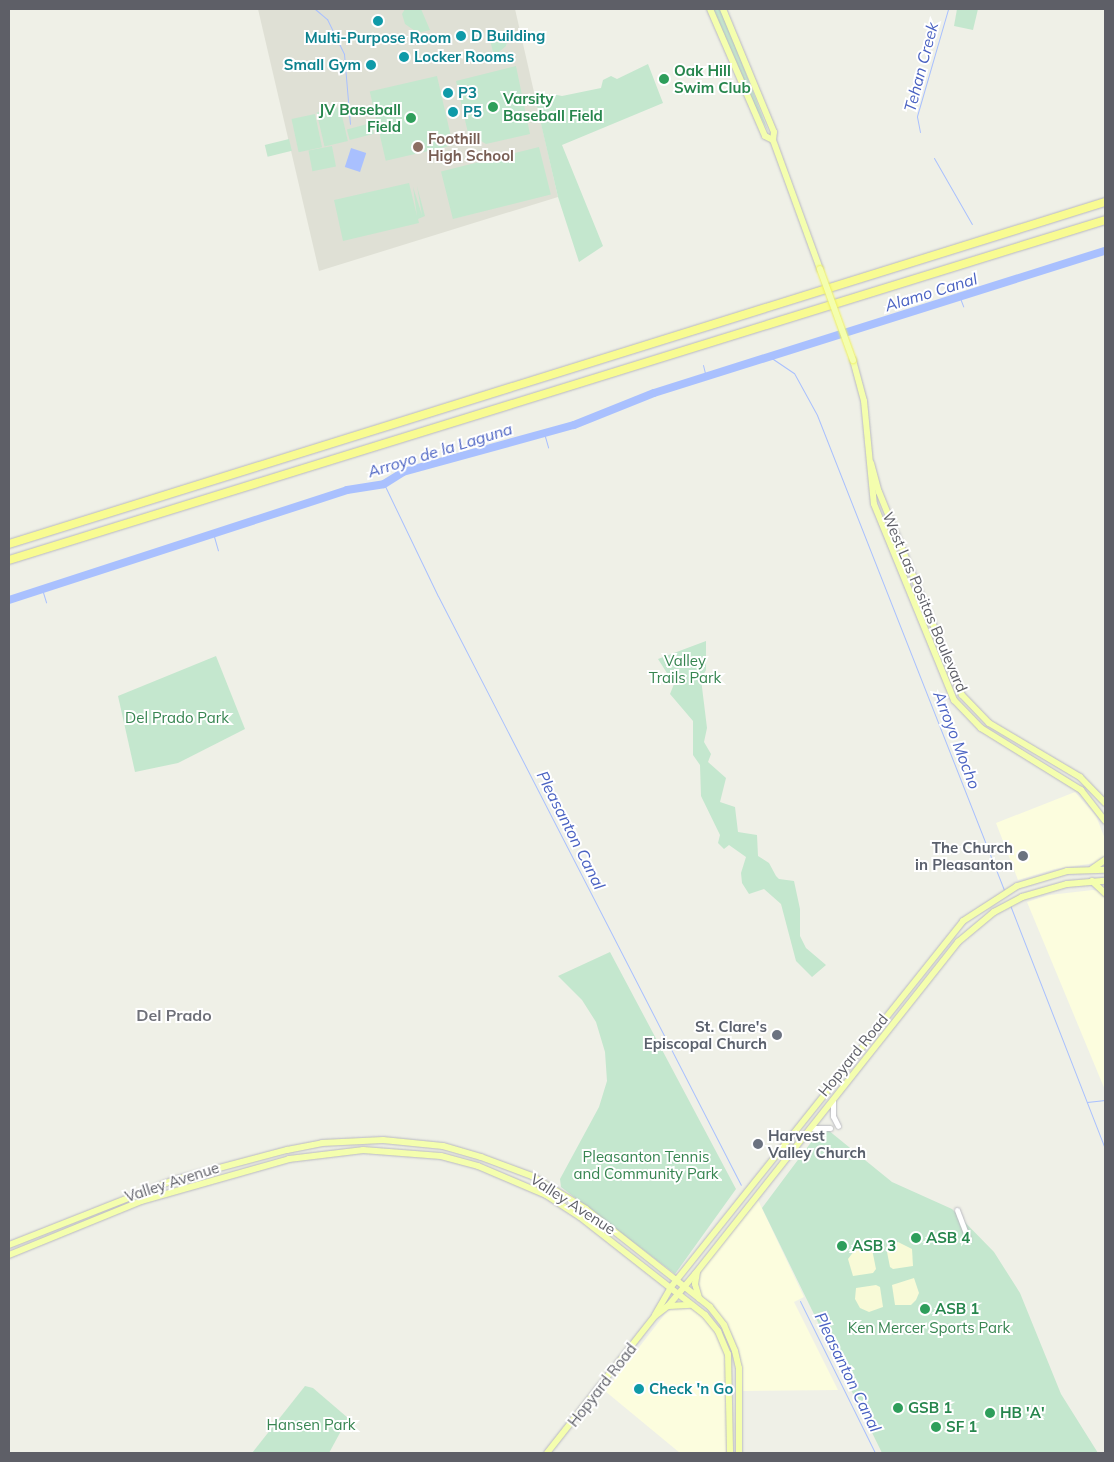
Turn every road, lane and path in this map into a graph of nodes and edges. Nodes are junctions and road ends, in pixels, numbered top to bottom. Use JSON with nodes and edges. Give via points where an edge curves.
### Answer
{"nodes":[{"id":1,"x":710,"y":9,"type":"edge"},
{"id":2,"x":723,"y":9,"type":"edge"},
{"id":3,"x":772,"y":140,"type":"junction"},
{"id":4,"x":1105,"y":202,"type":"edge"},
{"id":5,"x":1105,"y":220,"type":"edge"},
{"id":6,"x":868,"y":452,"type":"junction"},
{"id":7,"x":9,"y":544,"type":"edge"},
{"id":8,"x":9,"y":560,"type":"edge"},
{"id":9,"x":1105,"y":803,"type":"edge"},
{"id":10,"x":1105,"y":821,"type":"edge"},
{"id":11,"x":1105,"y":860,"type":"edge"},
{"id":12,"x":1092,"y":869,"type":"junction"},
{"id":13,"x":1105,"y":870,"type":"edge"},
{"id":14,"x":1092,"y":881,"type":"junction"},
{"id":15,"x":1105,"y":881,"type":"edge"},
{"id":16,"x":1105,"y":893,"type":"edge"},
{"id":17,"x":833,"y":1099,"type":"junction"},
{"id":18,"x":838,"y":1126,"type":"dead end"},
{"id":19,"x":810,"y":1128,"type":"junction"},
{"id":20,"x":830,"y":1128,"type":"dead end"},
{"id":21,"x":958,"y":1210,"type":"dead end"},
{"id":22,"x":968,"y":1238,"type":"dead end"},
{"id":23,"x":9,"y":1245,"type":"edge"},
{"id":24,"x":9,"y":1256,"type":"edge"},
{"id":25,"x":688,"y":1265,"type":"junction"},
{"id":26,"x":698,"y":1270,"type":"junction"},
{"id":27,"x":665,"y":1271,"type":"junction"},
{"id":28,"x":653,"y":1273,"type":"junction"},
{"id":29,"x":676,"y":1280,"type":"junction"},
{"id":30,"x":670,"y":1287,"type":"junction"},
{"id":31,"x":684,"y":1287,"type":"junction"},
{"id":32,"x":678,"y":1294,"type":"junction"},
{"id":33,"x":661,"y":1299,"type":"junction"},
{"id":34,"x":700,"y":1299,"type":"junction"},
{"id":35,"x":668,"y":1306,"type":"junction"},
{"id":36,"x":694,"y":1306,"type":"junction"},
{"id":37,"x":655,"y":1316,"type":"junction"},
{"id":38,"x":547,"y":1453,"type":"edge"},
{"id":39,"x":730,"y":1453,"type":"edge"},
{"id":40,"x":739,"y":1453,"type":"edge"}],
"edges":[{"from":1,"to":3,"type":"main road","name":"West Las Positas Boulevard","via":[[761,129]]},
{"from":2,"to":3,"type":"main road","name":"West Las Positas Boulevard","via":[[774,132]]},
{"from":3,"to":6,"type":"main road","name":"West Las Positas Boulevard","bridge":true,"via":[[853,360],[864,401]]},
{"from":4,"to":7,"type":"highway"},
{"from":5,"to":8,"type":"highway"},
{"from":6,"to":9,"type":"main road","name":"West Las Positas Boulevard","via":[[879,492],[962,695],[989,723],[1080,777]]},
{"from":6,"to":10,"type":"main road","name":"West Las Positas Boulevard","via":[[874,504],[954,700],[981,728],[1081,790]]},
{"from":11,"to":12,"type":"main road"},
{"from":12,"to":13,"type":"main road","name":"Hopyard Road"},
{"from":12,"to":25,"type":"main road","name":"Hopyard Road","via":[[1067,871],[1017,886],[989,901],[950,934]]},
{"from":14,"to":15,"type":"main road","name":"Hopyard Road"},
{"from":14,"to":16,"type":"main road"},
{"from":14,"to":17,"type":"main road","name":"Hopyard Road","via":[[1022,896],[994,912],[958,942]]},
{"from":17,"to":18,"type":"street","via":[[833,1116]]},
{"from":17,"to":19,"type":"main road","name":"Hopyard Road"},
{"from":19,"to":20,"type":"street"},
{"from":19,"to":26,"type":"main road","name":"Hopyard Road"},
{"from":21,"to":22,"type":"street"},
{"from":23,"to":27,"type":"main road","name":"Valley Avenue","via":[[174,1180],[294,1148],[383,1140],[443,1146],[532,1176],[586,1209]]},
{"from":24,"to":28,"type":"main road","name":"Valley Avenue","via":[[115,1211],[183,1187],[289,1159],[323,1153],[384,1150],[441,1156],[528,1185],[580,1217]]},
{"from":25,"to":27,"type":"main road"},
{"from":25,"to":29,"type":"main road","name":"Hopyard Road"},
{"from":26,"to":31,"type":"main road","name":"Hopyard Road"},
{"from":26,"to":34,"type":"main road","via":[[695,1284]]},
{"from":27,"to":29,"type":"main road","name":"Valley Avenue"},
{"from":28,"to":30,"type":"main road","name":"Valley Avenue"},
{"from":28,"to":33,"type":"main road","via":[[662,1286]]},
{"from":29,"to":30,"type":"main road","name":"Hopyard Road"},
{"from":29,"to":31,"type":"main road","name":"Valley Avenue"},
{"from":30,"to":32,"type":"main road","name":"Valley Avenue"},
{"from":30,"to":33,"type":"main road","name":"Hopyard Road"},
{"from":31,"to":32,"type":"main road","name":"Hopyard Road"},
{"from":31,"to":34,"type":"main road","name":"Valley Avenue"},
{"from":32,"to":35,"type":"main road","name":"Hopyard Road"},
{"from":32,"to":36,"type":"main road","name":"Valley Avenue"},
{"from":33,"to":37,"type":"main road","name":"Hopyard Road"},
{"from":34,"to":40,"type":"main road","name":"Valley Avenue","via":[[724,1325],[735,1352],[739,1368]]},
{"from":35,"to":36,"type":"main road"},
{"from":35,"to":37,"type":"main road","name":"Hopyard Road"},
{"from":36,"to":39,"type":"main road","name":"Valley Avenue","via":[[718,1332],[728,1354]]},
{"from":37,"to":38,"type":"main road","name":"Hopyard Road"}]}
